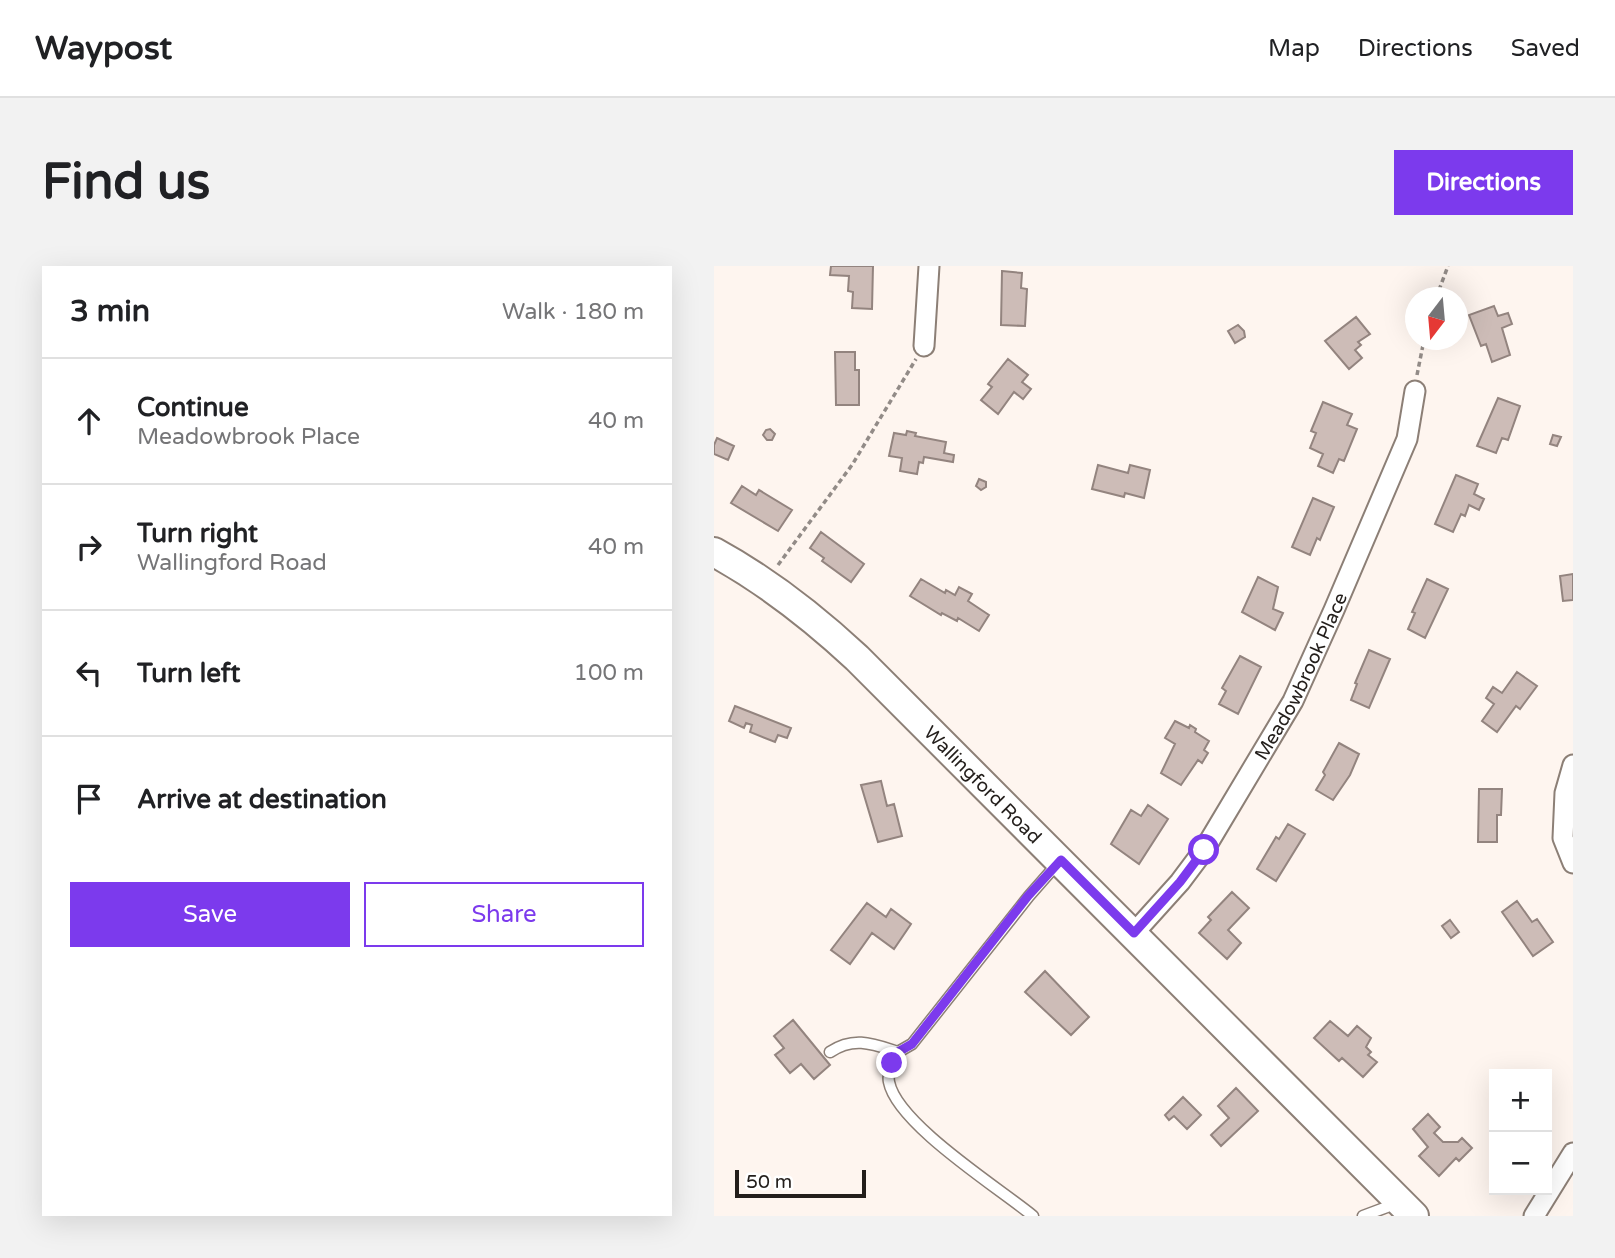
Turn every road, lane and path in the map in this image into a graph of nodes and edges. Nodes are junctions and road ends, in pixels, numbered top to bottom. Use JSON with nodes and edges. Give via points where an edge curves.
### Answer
{"nodes":[{"id":1,"x":929,"y":266,"type":"edge"},
{"id":2,"x":1448,"y":266,"type":"edge"},
{"id":3,"x":1440,"y":287,"type":"edge"},
{"id":4,"x":924,"y":345,"type":"joint"},
{"id":5,"x":1422,"y":350,"type":"edge"},
{"id":6,"x":1415,"y":391,"type":"joint"},
{"id":7,"x":714,"y":552,"type":"edge"},
{"id":8,"x":764,"y":583,"type":"junction"},
{"id":9,"x":1573,"y":765,"type":"edge"},
{"id":10,"x":1061,"y":860,"type":"junction"},
{"id":11,"x":1573,"y":863,"type":"edge"},
{"id":12,"x":1134,"y":933,"type":"junction"},
{"id":13,"x":830,"y":1052,"type":"dead end"},
{"id":14,"x":898,"y":1052,"type":"junction"},
{"id":15,"x":1573,"y":1153,"type":"edge"},
{"id":16,"x":1406,"y":1207,"type":"edge"},
{"id":17,"x":1033,"y":1216,"type":"edge"},
{"id":18,"x":1363,"y":1216,"type":"edge"},
{"id":19,"x":1534,"y":1216,"type":"edge"}],
"edges":[{"from":1,"to":4,"type":"street"},
{"from":2,"to":3,"type":"path"},
{"from":4,"to":8,"type":"path","via":[[852,465]]},
{"from":5,"to":6,"type":"path"},
{"from":6,"to":12,"type":"street","name":"Meadowbrook Place","via":[[1407,439],[1293,701],[1204,850]]},
{"from":7,"to":8,"type":"street","name":"Wallingford Road"},
{"from":8,"to":10,"type":"street","name":"Wallingford Road","via":[[857,658]]},
{"from":9,"to":11,"type":"street","via":[[1564,793],[1563,838]]},
{"from":10,"to":12,"type":"street","name":"Wallingford Road"},
{"from":10,"to":14,"type":"lane","via":[[912,1044]]},
{"from":12,"to":16,"type":"street","name":"Wallingford Road"},
{"from":13,"to":14,"type":"lane","via":[[843,1043],[855,1042]]},
{"from":14,"to":17,"type":"lane","via":[[888,1077],[901,1104],[921,1127]]},
{"from":15,"to":19,"type":"street"},
{"from":16,"to":18,"type":"lane","via":[[1387,1207]]}]}
